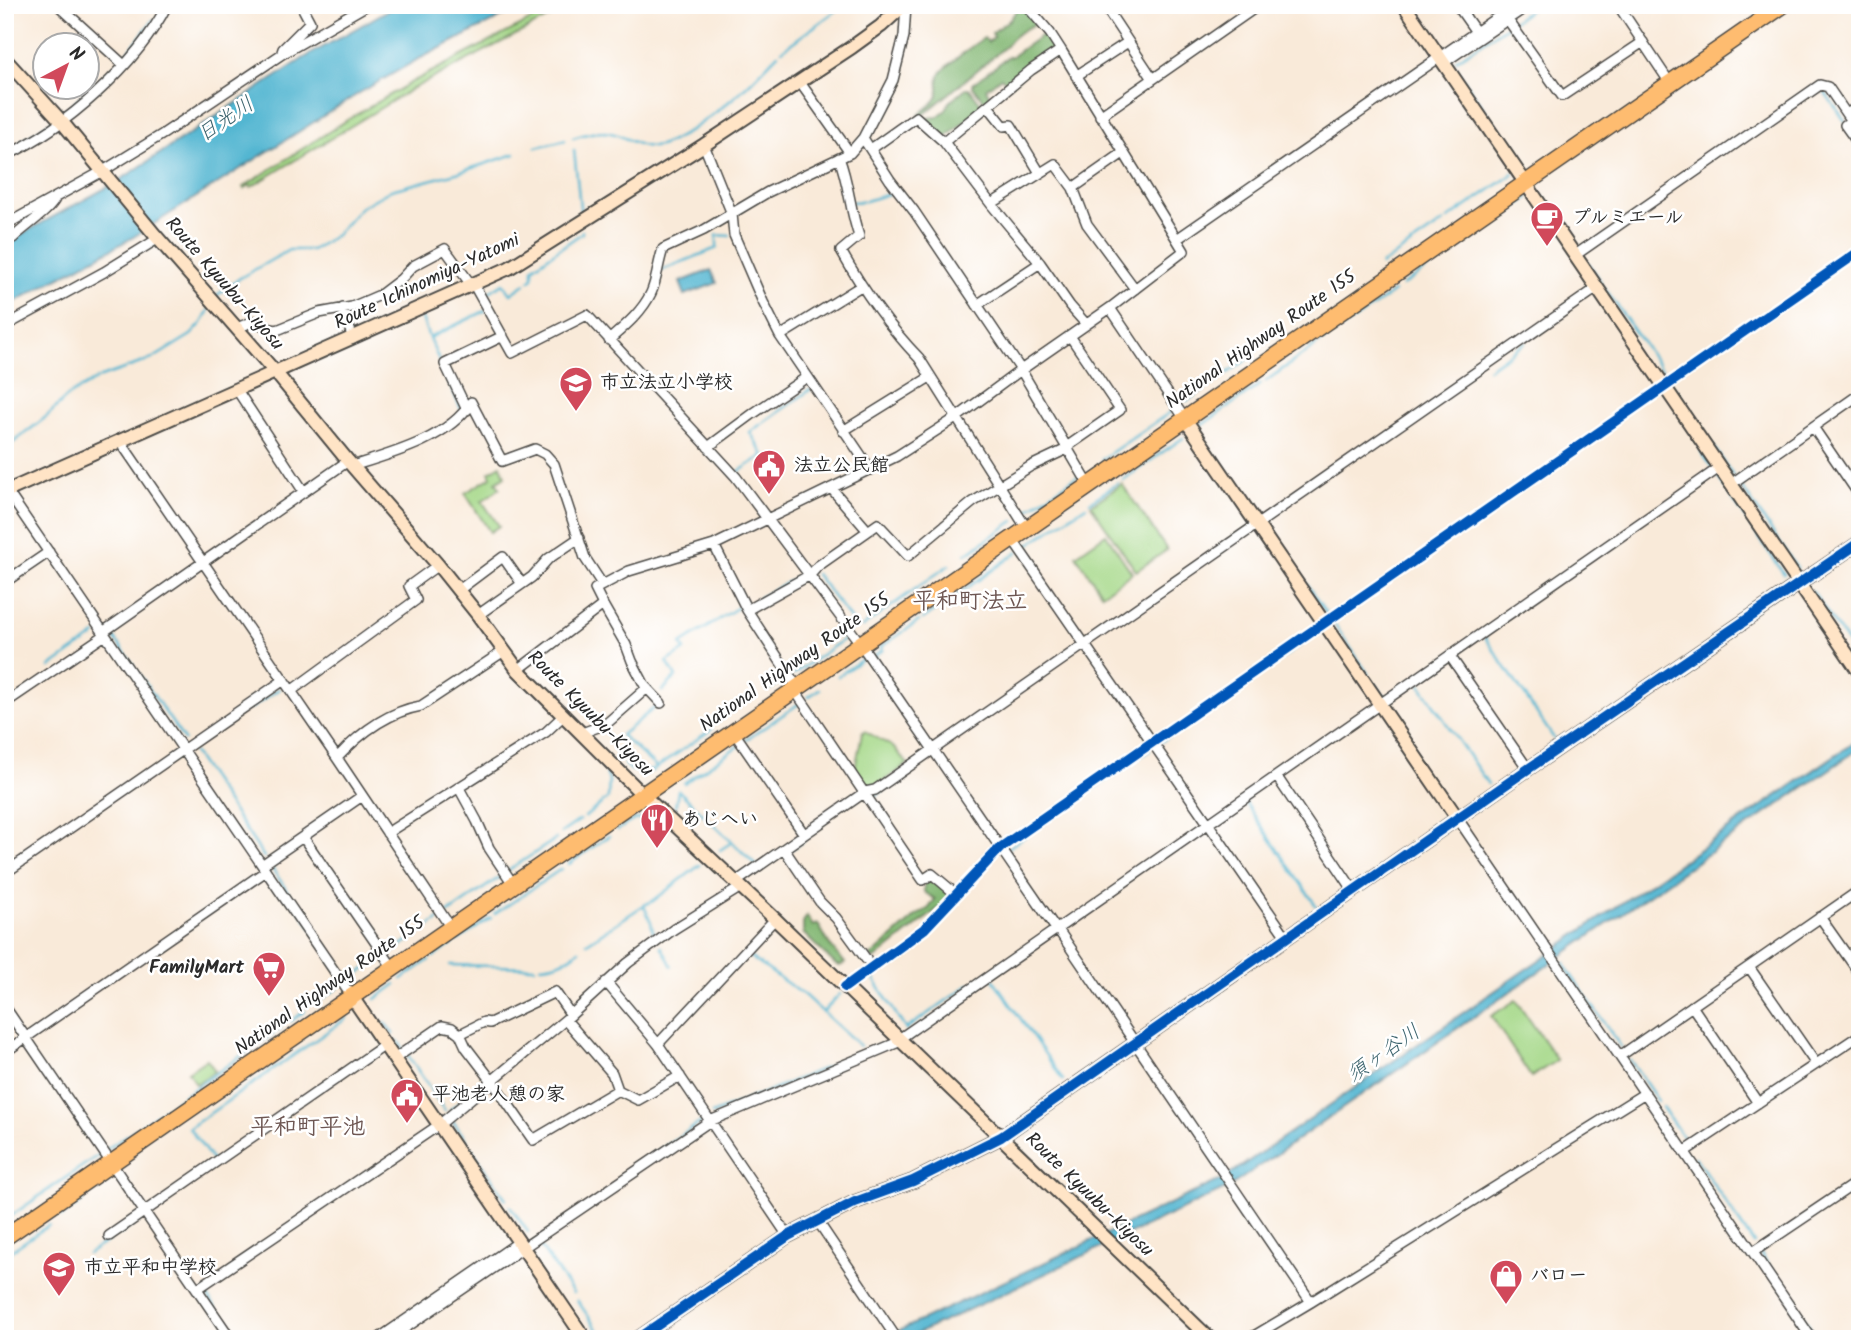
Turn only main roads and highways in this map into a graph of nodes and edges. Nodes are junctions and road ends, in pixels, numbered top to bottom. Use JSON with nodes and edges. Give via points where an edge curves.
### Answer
{"nodes":[{"id":1,"x":1783,"y":5,"type":"edge"},
{"id":2,"x":5,"y":1237,"type":"edge"}],
"edges":[{"from":1,"to":2,"type":"highway","name":"National Highway Route 155"}]}
